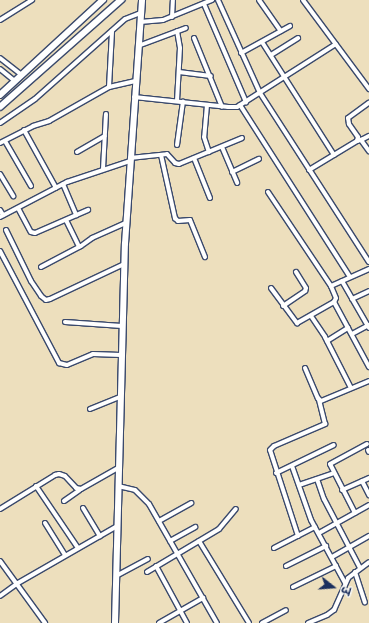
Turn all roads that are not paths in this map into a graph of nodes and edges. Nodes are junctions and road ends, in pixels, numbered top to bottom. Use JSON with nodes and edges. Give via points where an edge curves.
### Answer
{"nodes":[{"id":1,"x":32,"y":0,"type":"edge"},
{"id":2,"x":103,"y":0,"type":"edge"},
{"id":3,"x":120,"y":0,"type":"edge"},
{"id":4,"x":142,"y":0,"type":"edge"},
{"id":5,"x":173,"y":0,"type":"edge"},
{"id":6,"x":212,"y":0,"type":"edge"},
{"id":7,"x":218,"y":0,"type":"edge"},
{"id":8,"x":259,"y":0,"type":"edge"},
{"id":9,"x":303,"y":0,"type":"edge"},
{"id":10,"x":205,"y":2,"type":"edge"},
{"id":11,"x":141,"y":13,"type":"junction"},
{"id":12,"x":172,"y":17,"type":"junction"},
{"id":13,"x":0,"y":20,"type":"edge"},
{"id":14,"x":140,"y":22,"type":"junction"},
{"id":15,"x":290,"y":26,"type":"dead end"},
{"id":16,"x":186,"y":28,"type":"dead end"},
{"id":17,"x":112,"y":31,"type":"junction"},
{"id":18,"x":178,"y":31,"type":"junction"},
{"id":19,"x":281,"y":31,"type":"junction"},
{"id":20,"x":194,"y":38,"type":"dead end"},
{"id":21,"x":298,"y":38,"type":"dead end"},
{"id":22,"x":262,"y":42,"type":"junction"},
{"id":23,"x":336,"y":44,"type":"junction"},
{"id":24,"x":138,"y":46,"type":"junction"},
{"id":25,"x":241,"y":53,"type":"junction"},
{"id":26,"x":270,"y":55,"type":"junction"},
{"id":27,"x":0,"y":58,"type":"edge"},
{"id":28,"x":0,"y":69,"type":"edge"},
{"id":29,"x":179,"y":72,"type":"junction"},
{"id":30,"x":22,"y":75,"type":"junction"},
{"id":31,"x":211,"y":76,"type":"junction"},
{"id":32,"x":285,"y":77,"type":"junction"},
{"id":33,"x":15,"y":81,"type":"junction"},
{"id":34,"x":135,"y":81,"type":"junction"},
{"id":35,"x":109,"y":87,"type":"junction"},
{"id":36,"x":369,"y":90,"type":"edge"},
{"id":37,"x":260,"y":93,"type":"junction"},
{"id":38,"x":0,"y":95,"type":"edge"},
{"id":39,"x":134,"y":96,"type":"junction"},
{"id":40,"x":177,"y":101,"type":"junction"},
{"id":41,"x":183,"y":102,"type":"junction"},
{"id":42,"x":246,"y":102,"type":"junction"},
{"id":43,"x":369,"y":103,"type":"edge"},
{"id":44,"x":207,"y":105,"type":"junction"},
{"id":45,"x":240,"y":105,"type":"junction"},
{"id":46,"x":0,"y":107,"type":"edge"},
{"id":47,"x":222,"y":107,"type":"junction"},
{"id":48,"x":106,"y":114,"type":"dead end"},
{"id":49,"x":0,"y":123,"type":"edge"},
{"id":50,"x":24,"y":130,"type":"junction"},
{"id":51,"x":105,"y":136,"type":"junction"},
{"id":52,"x":369,"y":136,"type":"edge"},
{"id":53,"x":242,"y":138,"type":"dead end"},
{"id":54,"x":359,"y":140,"type":"junction"},
{"id":55,"x":5,"y":141,"type":"junction"},
{"id":56,"x":0,"y":144,"type":"edge"},
{"id":57,"x":177,"y":145,"type":"dead end"},
{"id":58,"x":222,"y":147,"type":"junction"},
{"id":59,"x":369,"y":151,"type":"edge"},
{"id":60,"x":77,"y":152,"type":"dead end"},
{"id":61,"x":209,"y":152,"type":"junction"},
{"id":62,"x":161,"y":155,"type":"junction"},
{"id":63,"x":334,"y":155,"type":"junction"},
{"id":64,"x":194,"y":158,"type":"junction"},
{"id":65,"x":130,"y":159,"type":"junction"},
{"id":66,"x":259,"y":159,"type":"dead end"},
{"id":67,"x":103,"y":169,"type":"junction"},
{"id":68,"x":309,"y":170,"type":"junction"},
{"id":69,"x":232,"y":172,"type":"junction"},
{"id":70,"x":0,"y":174,"type":"edge"},
{"id":71,"x":237,"y":183,"type":"dead end"},
{"id":72,"x":63,"y":184,"type":"junction"},
{"id":73,"x":31,"y":186,"type":"dead end"},
{"id":74,"x":56,"y":188,"type":"junction"},
{"id":75,"x":268,"y":192,"type":"dead end"},
{"id":76,"x":13,"y":196,"type":"dead end"},
{"id":77,"x":210,"y":198,"type":"dead end"},
{"id":78,"x":18,"y":208,"type":"junction"},
{"id":79,"x":0,"y":210,"type":"edge"},
{"id":80,"x":88,"y":210,"type":"dead end"},
{"id":81,"x":76,"y":215,"type":"junction"},
{"id":82,"x":2,"y":216,"type":"edge"},
{"id":83,"x":66,"y":220,"type":"junction"},
{"id":84,"x":126,"y":223,"type":"junction"},
{"id":85,"x":6,"y":230,"type":"dead end"},
{"id":86,"x":79,"y":247,"type":"junction"},
{"id":87,"x":0,"y":251,"type":"edge"},
{"id":88,"x":205,"y":257,"type":"dead end"},
{"id":89,"x":369,"y":262,"type":"edge"},
{"id":90,"x":124,"y":264,"type":"junction"},
{"id":91,"x":41,"y":267,"type":"dead end"},
{"id":92,"x":368,"y":270,"type":"edge"},
{"id":93,"x":296,"y":272,"type":"dead end"},
{"id":94,"x":350,"y":278,"type":"junction"},
{"id":95,"x":342,"y":282,"type":"junction"},
{"id":96,"x":331,"y":286,"type":"junction"},
{"id":97,"x":271,"y":288,"type":"dead end"},
{"id":98,"x":369,"y":290,"type":"edge"},
{"id":99,"x":352,"y":299,"type":"junction"},
{"id":100,"x":334,"y":302,"type":"junction"},
{"id":101,"x":283,"y":306,"type":"junction"},
{"id":102,"x":310,"y":316,"type":"junction"},
{"id":103,"x":65,"y":322,"type":"dead end"},
{"id":104,"x":122,"y":326,"type":"junction"},
{"id":105,"x":369,"y":326,"type":"edge"},
{"id":106,"x":348,"y":328,"type":"junction"},
{"id":107,"x":352,"y":334,"type":"junction"},
{"id":108,"x":327,"y":341,"type":"junction"},
{"id":109,"x":121,"y":354,"type":"junction"},
{"id":110,"x":369,"y":367,"type":"edge"},
{"id":111,"x":305,"y":368,"type":"dead end"},
{"id":112,"x":369,"y":381,"type":"edge"},
{"id":113,"x":351,"y":388,"type":"junction"},
{"id":114,"x":120,"y":397,"type":"junction"},
{"id":115,"x":319,"y":400,"type":"junction"},
{"id":116,"x":90,"y":408,"type":"dead end"},
{"id":117,"x":367,"y":444,"type":"dead end"},
{"id":118,"x":334,"y":445,"type":"dead end"},
{"id":119,"x":292,"y":466,"type":"junction"},
{"id":120,"x":118,"y":468,"type":"junction"},
{"id":121,"x":276,"y":472,"type":"junction"},
{"id":122,"x":333,"y":473,"type":"junction"},
{"id":123,"x":369,"y":478,"type":"edge"},
{"id":124,"x":317,"y":479,"type":"junction"},
{"id":125,"x":362,"y":481,"type":"junction"},
{"id":126,"x":299,"y":485,"type":"junction"},
{"id":127,"x":36,"y":486,"type":"junction"},
{"id":128,"x":118,"y":486,"type":"junction"},
{"id":129,"x":81,"y":489,"type":"junction"},
{"id":130,"x":342,"y":490,"type":"junction"},
{"id":131,"x":369,"y":495,"type":"edge"},
{"id":132,"x":64,"y":501,"type":"dead end"},
{"id":133,"x":190,"y":503,"type":"dead end"},
{"id":134,"x":369,"y":505,"type":"edge"},
{"id":135,"x":83,"y":508,"type":"dead end"},
{"id":136,"x":0,"y":509,"type":"edge"},
{"id":137,"x":236,"y":509,"type":"dead end"},
{"id":138,"x":355,"y":513,"type":"junction"},
{"id":139,"x":159,"y":521,"type":"junction"},
{"id":140,"x":45,"y":523,"type":"dead end"},
{"id":141,"x":338,"y":523,"type":"junction"},
{"id":142,"x":117,"y":526,"type":"junction"},
{"id":143,"x":195,"y":527,"type":"dead end"},
{"id":144,"x":315,"y":528,"type":"junction"},
{"id":145,"x":319,"y":533,"type":"junction"},
{"id":146,"x":100,"y":536,"type":"junction"},
{"id":147,"x":298,"y":536,"type":"junction"},
{"id":148,"x":369,"y":536,"type":"edge"},
{"id":149,"x":170,"y":541,"type":"junction"},
{"id":150,"x":199,"y":541,"type":"junction"},
{"id":151,"x":326,"y":546,"type":"junction"},
{"id":152,"x":350,"y":547,"type":"junction"},
{"id":153,"x":78,"y":548,"type":"junction"},
{"id":154,"x":274,"y":548,"type":"dead end"},
{"id":155,"x":178,"y":554,"type":"junction"},
{"id":156,"x":65,"y":555,"type":"junction"},
{"id":157,"x":332,"y":557,"type":"junction"},
{"id":158,"x":148,"y":559,"type":"dead end"},
{"id":159,"x":0,"y":560,"type":"edge"},
{"id":160,"x":369,"y":562,"type":"edge"},
{"id":161,"x":156,"y":566,"type":"junction"},
{"id":162,"x":286,"y":566,"type":"dead end"},
{"id":163,"x":336,"y":566,"type":"junction"},
{"id":164,"x":360,"y":568,"type":"junction"},
{"id":165,"x":147,"y":572,"type":"dead end"},
{"id":166,"x":355,"y":572,"type":"junction"},
{"id":167,"x":116,"y":576,"type":"junction"},
{"id":168,"x":18,"y":583,"type":"junction"},
{"id":169,"x":346,"y":583,"type":"junction"},
{"id":170,"x":293,"y":587,"type":"dead end"},
{"id":171,"x":0,"y":596,"type":"edge"},
{"id":172,"x":203,"y":598,"type":"junction"},
{"id":173,"x":365,"y":602,"type":"dead end"},
{"id":174,"x":286,"y":610,"type":"dead end"},
{"id":175,"x":180,"y":611,"type":"junction"},
{"id":176,"x":45,"y":623,"type":"edge"},
{"id":177,"x":115,"y":623,"type":"edge"},
{"id":178,"x":159,"y":623,"type":"edge"},
{"id":179,"x":188,"y":623,"type":"edge"},
{"id":180,"x":217,"y":623,"type":"edge"},
{"id":181,"x":249,"y":623,"type":"edge"},
{"id":182,"x":262,"y":623,"type":"edge"},
{"id":183,"x":308,"y":623,"type":"edge"}],
"edges":[{"from":1,"to":13,"type":"street"},
{"from":2,"to":30,"type":"main road"},
{"from":3,"to":46,"type":"main road"},
{"from":4,"to":11,"type":"main road"},
{"from":5,"to":12,"type":"street"},
{"from":6,"to":10,"type":"street"},
{"from":7,"to":25,"type":"street"},
{"from":8,"to":19,"type":"street"},
{"from":9,"to":23,"type":"street"},
{"from":10,"to":12,"type":"street"},
{"from":10,"to":42,"type":"street"},
{"from":11,"to":14,"type":"main road"},
{"from":11,"to":17,"type":"street","via":[[130,16]]},
{"from":12,"to":14,"type":"street"},
{"from":14,"to":24,"type":"main road"},
{"from":15,"to":19,"type":"street"},
{"from":16,"to":18,"type":"street"},
{"from":17,"to":35,"type":"street"},
{"from":17,"to":49,"type":"street","via":[[35,99]]},
{"from":18,"to":24,"type":"street"},
{"from":18,"to":29,"type":"street"},
{"from":19,"to":22,"type":"street"},
{"from":20,"to":31,"type":"street"},
{"from":21,"to":26,"type":"street"},
{"from":22,"to":25,"type":"street"},
{"from":22,"to":26,"type":"street"},
{"from":23,"to":32,"type":"street"},
{"from":23,"to":36,"type":"street"},
{"from":24,"to":34,"type":"main road"},
{"from":25,"to":37,"type":"street"},
{"from":26,"to":32,"type":"street"},
{"from":27,"to":30,"type":"street"},
{"from":28,"to":33,"type":"street"},
{"from":29,"to":31,"type":"street"},
{"from":29,"to":40,"type":"street"},
{"from":30,"to":33,"type":"main road"},
{"from":31,"to":47,"type":"street"},
{"from":32,"to":37,"type":"street"},
{"from":32,"to":63,"type":"street"},
{"from":33,"to":38,"type":"main road"},
{"from":34,"to":35,"type":"street"},
{"from":34,"to":39,"type":"main road"},
{"from":35,"to":50,"type":"street","via":[[49,121]]},
{"from":37,"to":42,"type":"street"},
{"from":37,"to":68,"type":"street"},
{"from":39,"to":40,"type":"street"},
{"from":39,"to":65,"type":"main road"},
{"from":40,"to":41,"type":"street"},
{"from":41,"to":44,"type":"street"},
{"from":41,"to":57,"type":"street"},
{"from":42,"to":45,"type":"street"},
{"from":43,"to":54,"type":"street","via":[[348,118]]},
{"from":44,"to":47,"type":"street"},
{"from":44,"to":61,"type":"street","via":[[204,137]]},
{"from":45,"to":47,"type":"street","via":[[233,108]]},
{"from":45,"to":94,"type":"street"},
{"from":48,"to":51,"type":"street"},
{"from":50,"to":55,"type":"street"},
{"from":50,"to":74,"type":"street"},
{"from":51,"to":60,"type":"street"},
{"from":51,"to":67,"type":"street"},
{"from":52,"to":54,"type":"street"},
{"from":53,"to":58,"type":"street"},
{"from":54,"to":59,"type":"street"},
{"from":54,"to":63,"type":"street"},
{"from":55,"to":56,"type":"street"},
{"from":55,"to":73,"type":"street"},
{"from":58,"to":61,"type":"street"},
{"from":58,"to":69,"type":"street"},
{"from":61,"to":64,"type":"street"},
{"from":62,"to":64,"type":"street","via":[[169,155],[176,165]]},
{"from":62,"to":65,"type":"street"},
{"from":62,"to":88,"type":"street","via":[[175,218],[181,221],[190,220]]},
{"from":63,"to":68,"type":"street"},
{"from":64,"to":77,"type":"street"},
{"from":65,"to":67,"type":"street"},
{"from":65,"to":84,"type":"main road"},
{"from":66,"to":69,"type":"street"},
{"from":67,"to":72,"type":"street"},
{"from":68,"to":89,"type":"street"},
{"from":69,"to":71,"type":"street"},
{"from":70,"to":76,"type":"street"},
{"from":72,"to":74,"type":"street"},
{"from":72,"to":81,"type":"street"},
{"from":74,"to":78,"type":"street"},
{"from":75,"to":96,"type":"street"},
{"from":78,"to":82,"type":"street"},
{"from":78,"to":83,"type":"street","via":[[33,232],[39,232]]},
{"from":79,"to":82,"type":"street"},
{"from":80,"to":81,"type":"street"},
{"from":81,"to":83,"type":"street"},
{"from":83,"to":86,"type":"street"},
{"from":84,"to":86,"type":"street","via":[[92,238]]},
{"from":84,"to":90,"type":"main road"},
{"from":85,"to":90,"type":"street","via":[[31,280],[46,300]]},
{"from":86,"to":91,"type":"street"},
{"from":87,"to":109,"type":"street","via":[[59,363],[67,365],[93,354]]},
{"from":90,"to":104,"type":"main road"},
{"from":92,"to":94,"type":"street"},
{"from":93,"to":101,"type":"street","via":[[306,290]]},
{"from":94,"to":95,"type":"street"},
{"from":95,"to":96,"type":"street"},
{"from":95,"to":99,"type":"street"},
{"from":96,"to":100,"type":"street","via":[[336,298]]},
{"from":97,"to":101,"type":"street"},
{"from":98,"to":99,"type":"street"},
{"from":99,"to":105,"type":"street"},
{"from":100,"to":102,"type":"street"},
{"from":100,"to":106,"type":"street"},
{"from":101,"to":102,"type":"street","via":[[295,322],[299,323]]},
{"from":102,"to":108,"type":"street"},
{"from":103,"to":104,"type":"street"},
{"from":104,"to":109,"type":"main road"},
{"from":105,"to":107,"type":"street"},
{"from":106,"to":107,"type":"street"},
{"from":106,"to":108,"type":"street"},
{"from":107,"to":110,"type":"street"},
{"from":108,"to":113,"type":"street"},
{"from":109,"to":114,"type":"main road"},
{"from":111,"to":115,"type":"street"},
{"from":112,"to":113,"type":"street"},
{"from":113,"to":115,"type":"street"},
{"from":114,"to":116,"type":"street"},
{"from":114,"to":120,"type":"main road"},
{"from":115,"to":121,"type":"street","via":[[325,424],[271,448],[269,452]]},
{"from":117,"to":122,"type":"street","via":[[331,462]]},
{"from":118,"to":119,"type":"street"},
{"from":119,"to":121,"type":"street"},
{"from":119,"to":126,"type":"street"},
{"from":120,"to":128,"type":"main road"},
{"from":120,"to":129,"type":"street"},
{"from":121,"to":147,"type":"street"},
{"from":122,"to":124,"type":"street"},
{"from":122,"to":130,"type":"street"},
{"from":123,"to":125,"type":"street"},
{"from":124,"to":126,"type":"street"},
{"from":124,"to":141,"type":"street","via":[[324,499]]},
{"from":125,"to":130,"type":"street"},
{"from":125,"to":131,"type":"street"},
{"from":126,"to":144,"type":"street"},
{"from":127,"to":129,"type":"street","via":[[59,474]]},
{"from":127,"to":136,"type":"street"},
{"from":127,"to":153,"type":"street"},
{"from":128,"to":139,"type":"street","via":[[140,494]]},
{"from":128,"to":142,"type":"main road"},
{"from":129,"to":132,"type":"street"},
{"from":130,"to":138,"type":"street"},
{"from":133,"to":139,"type":"street"},
{"from":134,"to":138,"type":"street"},
{"from":135,"to":146,"type":"street"},
{"from":137,"to":150,"type":"street","via":[[219,529]]},
{"from":138,"to":141,"type":"street"},
{"from":139,"to":149,"type":"street"},
{"from":140,"to":156,"type":"street"},
{"from":141,"to":145,"type":"street"},
{"from":141,"to":152,"type":"street"},
{"from":142,"to":146,"type":"street"},
{"from":142,"to":167,"type":"main road"},
{"from":143,"to":149,"type":"street"},
{"from":144,"to":145,"type":"street"},
{"from":144,"to":147,"type":"street"},
{"from":145,"to":151,"type":"street"},
{"from":146,"to":153,"type":"street"},
{"from":147,"to":154,"type":"street"},
{"from":148,"to":152,"type":"street"},
{"from":149,"to":155,"type":"street"},
{"from":150,"to":155,"type":"street"},
{"from":150,"to":181,"type":"street"},
{"from":151,"to":157,"type":"street"},
{"from":151,"to":162,"type":"street"},
{"from":152,"to":157,"type":"street"},
{"from":152,"to":164,"type":"street"},
{"from":153,"to":156,"type":"street"},
{"from":155,"to":161,"type":"street"},
{"from":155,"to":172,"type":"street"},
{"from":156,"to":168,"type":"street"},
{"from":157,"to":163,"type":"street"},
{"from":158,"to":167,"type":"street"},
{"from":159,"to":168,"type":"street"},
{"from":160,"to":164,"type":"street"},
{"from":161,"to":165,"type":"street"},
{"from":161,"to":175,"type":"street"},
{"from":163,"to":169,"type":"street"},
{"from":163,"to":170,"type":"street"},
{"from":164,"to":166,"type":"street"},
{"from":166,"to":169,"type":"street"},
{"from":166,"to":173,"type":"street"},
{"from":167,"to":177,"type":"main road"},
{"from":168,"to":171,"type":"street"},
{"from":168,"to":176,"type":"street"},
{"from":169,"to":183,"type":"street","via":[[334,610]]},
{"from":172,"to":175,"type":"street"},
{"from":172,"to":180,"type":"street"},
{"from":174,"to":182,"type":"street"},
{"from":175,"to":178,"type":"street"},
{"from":175,"to":179,"type":"street"}]}
